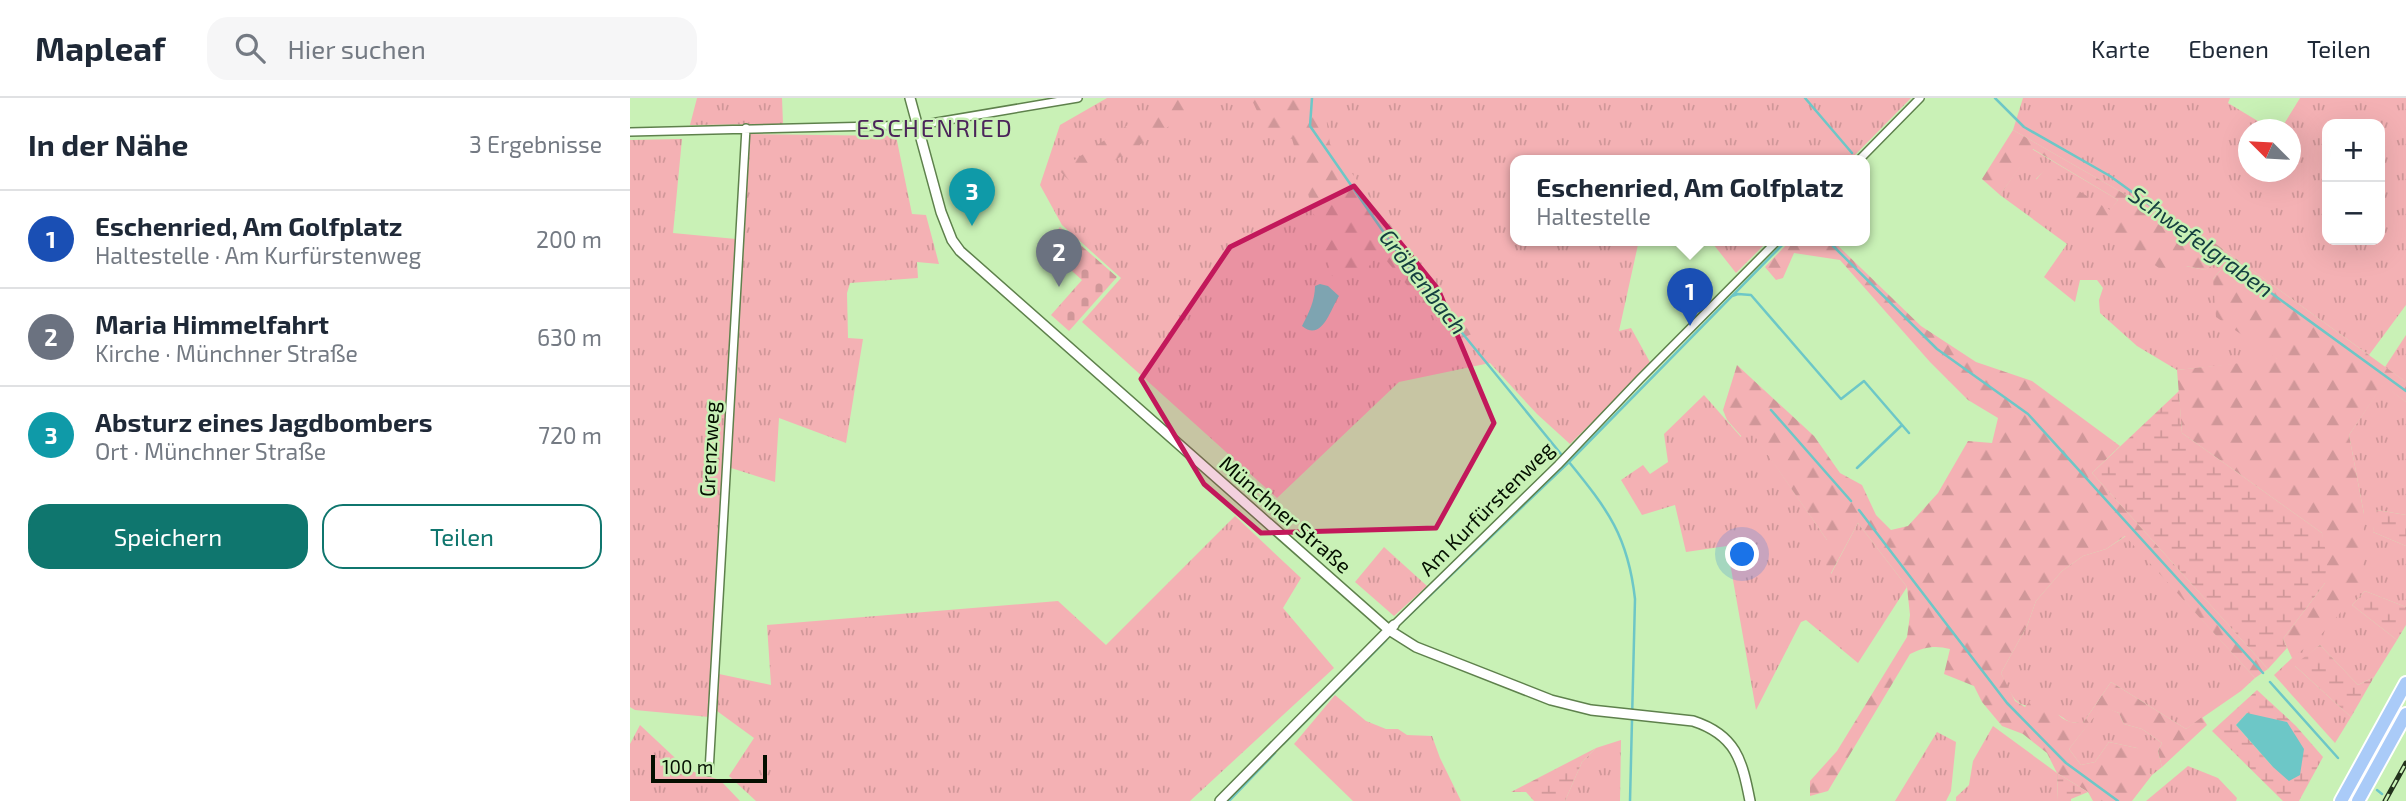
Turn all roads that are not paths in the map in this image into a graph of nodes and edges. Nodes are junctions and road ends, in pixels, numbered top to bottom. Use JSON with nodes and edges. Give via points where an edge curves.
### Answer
{"nodes":[{"id":1,"x":910,"y":98,"type":"edge"},
{"id":2,"x":1078,"y":98,"type":"edge"},
{"id":3,"x":1920,"y":98,"type":"edge"},
{"id":4,"x":919,"y":125,"type":"junction"},
{"id":5,"x":746,"y":128,"type":"junction"},
{"id":6,"x":630,"y":132,"type":"edge"},
{"id":7,"x":1864,"y":155,"type":"edge"},
{"id":8,"x":1772,"y":246,"type":"edge"},
{"id":9,"x":1392,"y":628,"type":"junction"},
{"id":10,"x":2406,"y":683,"type":"edge"},
{"id":11,"x":2406,"y":713,"type":"edge"},
{"id":12,"x":709,"y":772,"type":"dead end"},
{"id":13,"x":1220,"y":801,"type":"edge"},
{"id":14,"x":1750,"y":801,"type":"edge"},
{"id":15,"x":2341,"y":801,"type":"edge"},
{"id":16,"x":2358,"y":801,"type":"edge"}],
"edges":[{"from":1,"to":4,"type":"street","name":"Münchner Straße"},
{"from":2,"to":4,"type":"street"},
{"from":3,"to":7,"type":"street"},
{"from":4,"to":5,"type":"street"},
{"from":4,"to":9,"type":"street","name":"Münchner Straße","via":[[944,219],[960,251]]},
{"from":5,"to":6,"type":"street"},
{"from":5,"to":12,"type":"street","name":"Grenzweg"},
{"from":8,"to":9,"type":"street","name":"Am Kurfürstenweg"},
{"from":9,"to":13,"type":"street","name":"Am Kurfürstenweg"},
{"from":9,"to":14,"type":"street","name":"Münchner Straße","via":[[1416,647],[1550,700],[1628,716],[1693,721],[1718,732],[1739,757]]},
{"from":10,"to":15,"type":"highway"},
{"from":11,"to":16,"type":"highway"}]}
